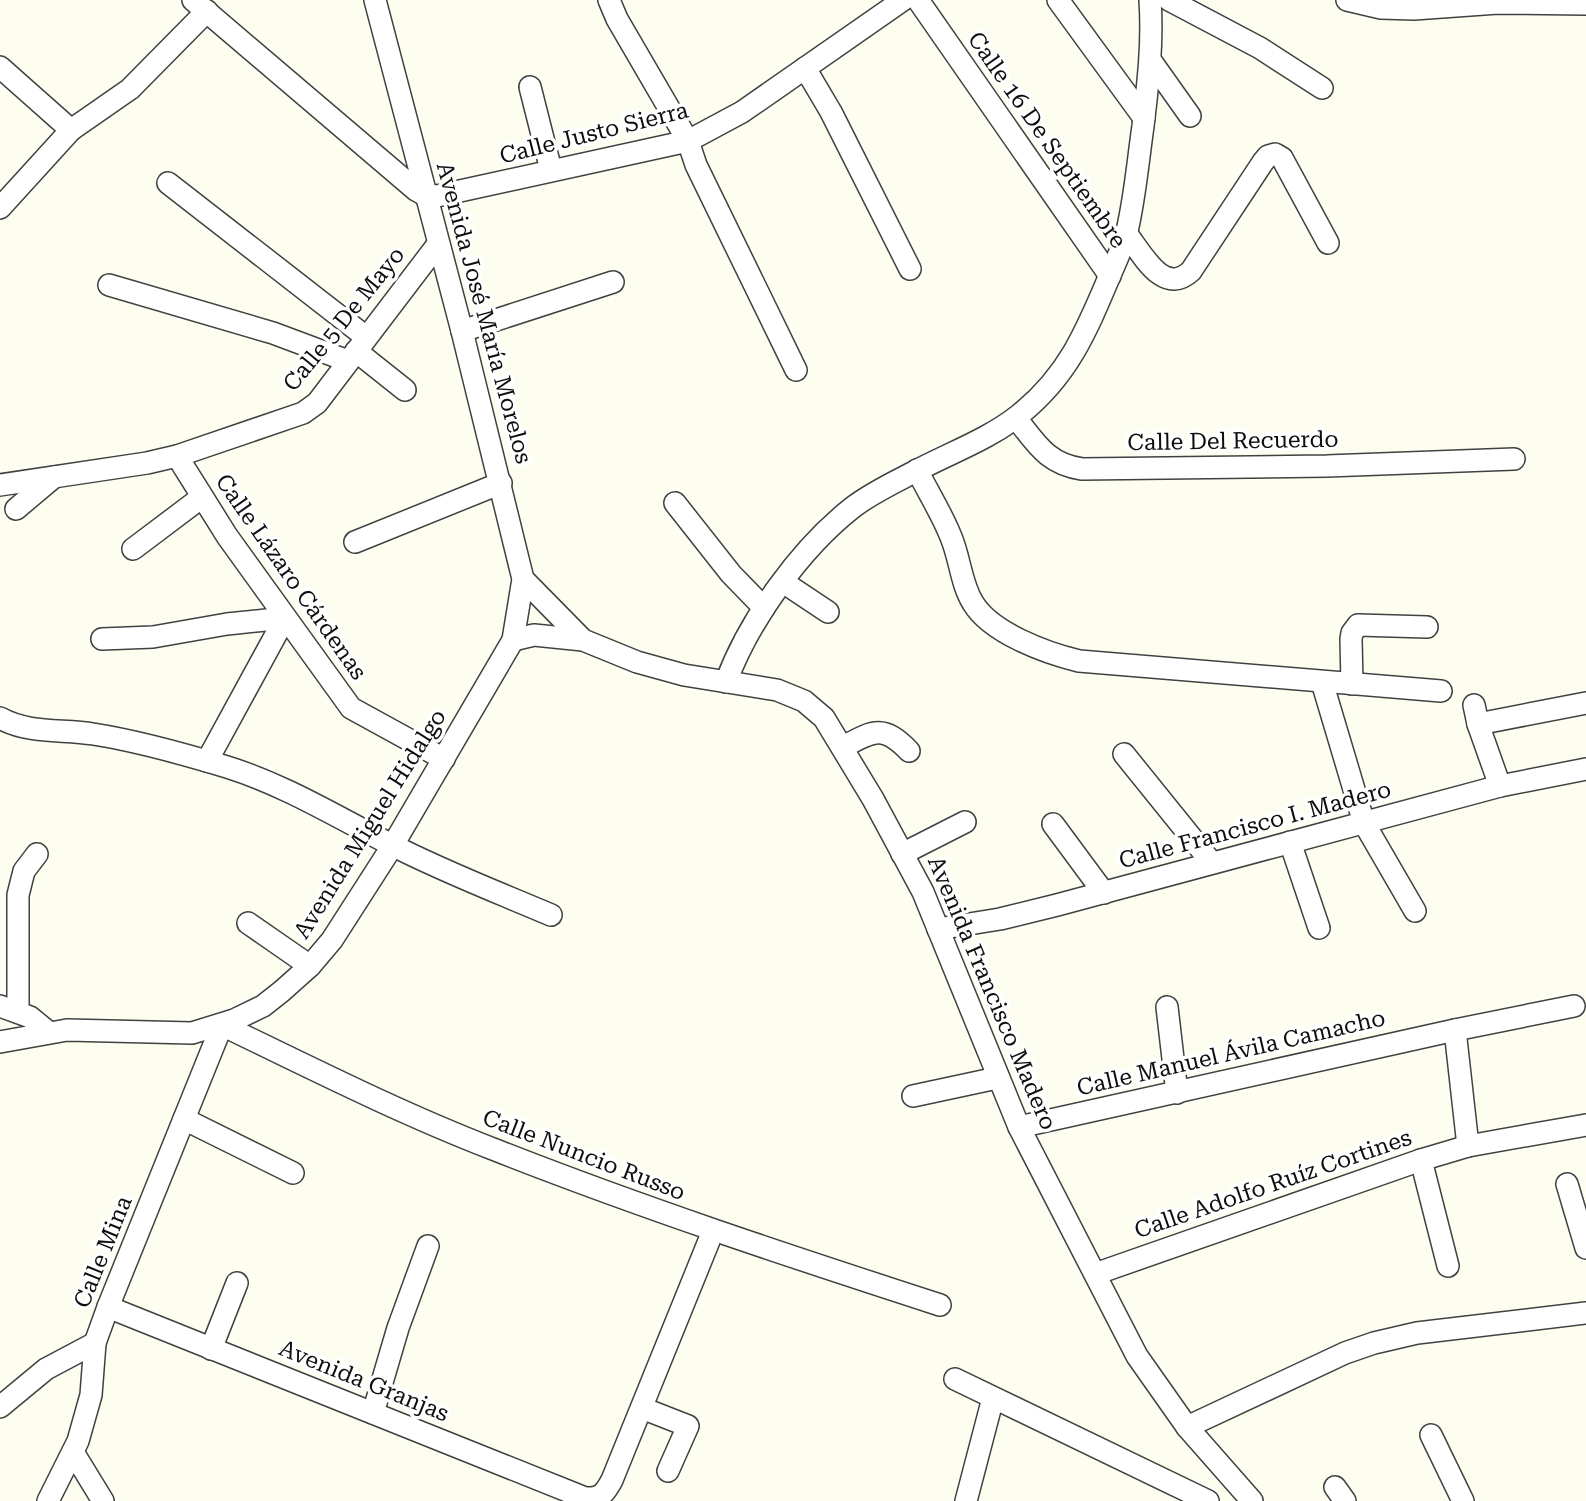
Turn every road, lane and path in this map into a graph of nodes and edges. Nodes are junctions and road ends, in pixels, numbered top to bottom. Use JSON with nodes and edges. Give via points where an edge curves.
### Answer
{"nodes":[{"id":1,"x":375,"y":0,"type":"edge"},
{"id":2,"x":609,"y":0,"type":"edge"},
{"id":3,"x":903,"y":0,"type":"edge"},
{"id":4,"x":918,"y":0,"type":"edge"},
{"id":5,"x":1058,"y":0,"type":"edge"},
{"id":6,"x":1150,"y":0,"type":"edge"},
{"id":7,"x":1169,"y":0,"type":"edge"},
{"id":8,"x":1347,"y":0,"type":"edge"},
{"id":9,"x":1586,"y":4,"type":"edge"},
{"id":10,"x":200,"y":6,"type":"edge"},
{"id":11,"x":1151,"y":61,"type":"junction"},
{"id":12,"x":0,"y":68,"type":"edge"},
{"id":13,"x":805,"y":68,"type":"junction"},
{"id":14,"x":530,"y":87,"type":"dead end"},
{"id":15,"x":1322,"y":88,"type":"dead end"},
{"id":16,"x":1190,"y":116,"type":"dead end"},
{"id":17,"x":1143,"y":118,"type":"junction"},
{"id":18,"x":71,"y":130,"type":"junction"},
{"id":19,"x":688,"y":141,"type":"junction"},
{"id":20,"x":551,"y":170,"type":"junction"},
{"id":21,"x":168,"y":183,"type":"dead end"},
{"id":22,"x":425,"y":195,"type":"junction"},
{"id":23,"x":0,"y":208,"type":"edge"},
{"id":24,"x":1126,"y":233,"type":"junction"},
{"id":25,"x":1328,"y":243,"type":"dead end"},
{"id":26,"x":438,"y":244,"type":"junction"},
{"id":27,"x":910,"y":269,"type":"dead end"},
{"id":28,"x":1110,"y":276,"type":"junction"},
{"id":29,"x":612,"y":282,"type":"dead end"},
{"id":30,"x":109,"y":285,"type":"dead end"},
{"id":31,"x":463,"y":331,"type":"junction"},
{"id":32,"x":357,"y":350,"type":"junction"},
{"id":33,"x":796,"y":370,"type":"dead end"},
{"id":34,"x":405,"y":390,"type":"dead end"},
{"id":35,"x":1016,"y":418,"type":"junction"},
{"id":36,"x":177,"y":456,"type":"junction"},
{"id":37,"x":1514,"y":459,"type":"dead end"},
{"id":38,"x":917,"y":470,"type":"junction"},
{"id":39,"x":54,"y":476,"type":"junction"},
{"id":40,"x":501,"y":483,"type":"junction"},
{"id":41,"x":0,"y":485,"type":"edge"},
{"id":42,"x":202,"y":497,"type":"junction"},
{"id":43,"x":675,"y":503,"type":"dead end"},
{"id":44,"x":16,"y":509,"type":"dead end"},
{"id":45,"x":355,"y":542,"type":"dead end"},
{"id":46,"x":133,"y":549,"type":"dead end"},
{"id":47,"x":523,"y":579,"type":"junction"},
{"id":48,"x":783,"y":582,"type":"junction"},
{"id":49,"x":764,"y":608,"type":"junction"},
{"id":50,"x":828,"y":612,"type":"dead end"},
{"id":51,"x":285,"y":618,"type":"junction"},
{"id":52,"x":1427,"y":627,"type":"dead end"},
{"id":53,"x":102,"y":639,"type":"dead end"},
{"id":54,"x":513,"y":640,"type":"junction"},
{"id":55,"x":583,"y":640,"type":"junction"},
{"id":56,"x":726,"y":682,"type":"junction"},
{"id":57,"x":1322,"y":682,"type":"junction"},
{"id":58,"x":1352,"y":684,"type":"junction"},
{"id":59,"x":1441,"y":691,"type":"dead end"},
{"id":60,"x":1586,"y":703,"type":"edge"},
{"id":61,"x":0,"y":718,"type":"edge"},
{"id":62,"x":843,"y":747,"type":"junction"},
{"id":63,"x":909,"y":751,"type":"dead end"},
{"id":64,"x":1124,"y":754,"type":"dead end"},
{"id":65,"x":444,"y":759,"type":"junction"},
{"id":66,"x":206,"y":761,"type":"junction"},
{"id":67,"x":1586,"y":769,"type":"edge"},
{"id":68,"x":1500,"y":786,"type":"junction"},
{"id":69,"x":965,"y":822,"type":"dead end"},
{"id":70,"x":1364,"y":822,"type":"junction"},
{"id":71,"x":1053,"y":824,"type":"dead end"},
{"id":72,"x":1290,"y":842,"type":"junction"},
{"id":73,"x":393,"y":845,"type":"junction"},
{"id":74,"x":37,"y":854,"type":"dead end"},
{"id":75,"x":902,"y":854,"type":"junction"},
{"id":76,"x":1212,"y":863,"type":"junction"},
{"id":77,"x":1104,"y":893,"type":"junction"},
{"id":78,"x":1415,"y":911,"type":"dead end"},
{"id":79,"x":551,"y":915,"type":"dead end"},
{"id":80,"x":248,"y":923,"type":"dead end"},
{"id":81,"x":1319,"y":928,"type":"dead end"},
{"id":82,"x":938,"y":929,"type":"junction"},
{"id":83,"x":310,"y":966,"type":"junction"},
{"id":84,"x":1574,"y":1006,"type":"dead end"},
{"id":85,"x":1167,"y":1007,"type":"dead end"},
{"id":86,"x":9,"y":1009,"type":"edge"},
{"id":87,"x":222,"y":1025,"type":"junction"},
{"id":88,"x":1454,"y":1030,"type":"junction"},
{"id":89,"x":47,"y":1031,"type":"junction"},
{"id":90,"x":0,"y":1042,"type":"edge"},
{"id":91,"x":997,"y":1078,"type":"junction"},
{"id":92,"x":1177,"y":1093,"type":"junction"},
{"id":93,"x":913,"y":1096,"type":"dead end"},
{"id":94,"x":184,"y":1119,"type":"junction"},
{"id":95,"x":1586,"y":1125,"type":"edge"},
{"id":96,"x":1019,"y":1127,"type":"junction"},
{"id":97,"x":1468,"y":1146,"type":"junction"},
{"id":98,"x":1421,"y":1160,"type":"junction"},
{"id":99,"x":293,"y":1173,"type":"dead end"},
{"id":100,"x":1567,"y":1184,"type":"dead end"},
{"id":101,"x":713,"y":1231,"type":"junction"},
{"id":102,"x":428,"y":1246,"type":"dead end"},
{"id":103,"x":1586,"y":1248,"type":"edge"},
{"id":104,"x":1448,"y":1266,"type":"dead end"},
{"id":105,"x":1096,"y":1274,"type":"junction"},
{"id":106,"x":237,"y":1283,"type":"dead end"},
{"id":107,"x":940,"y":1305,"type":"dead end"},
{"id":108,"x":108,"y":1307,"type":"junction"},
{"id":109,"x":1586,"y":1313,"type":"edge"},
{"id":110,"x":96,"y":1343,"type":"junction"},
{"id":111,"x":211,"y":1349,"type":"junction"},
{"id":112,"x":955,"y":1379,"type":"dead end"},
{"id":113,"x":993,"y":1398,"type":"junction"},
{"id":114,"x":0,"y":1407,"type":"edge"},
{"id":115,"x":642,"y":1408,"type":"junction"},
{"id":116,"x":373,"y":1412,"type":"junction"},
{"id":117,"x":1187,"y":1427,"type":"junction"},
{"id":118,"x":1431,"y":1435,"type":"dead end"},
{"id":119,"x":73,"y":1452,"type":"junction"},
{"id":120,"x":668,"y":1471,"type":"dead end"},
{"id":121,"x":48,"y":1501,"type":"edge"},
{"id":122,"x":103,"y":1501,"type":"edge"},
{"id":123,"x":966,"y":1501,"type":"edge"},
{"id":124,"x":1208,"y":1501,"type":"edge"},
{"id":125,"x":1252,"y":1501,"type":"edge"},
{"id":126,"x":1463,"y":1501,"type":"edge"}],
"edges":[{"from":1,"to":22,"type":"street","name":"Avenida José María Morelos"},
{"from":2,"to":19,"type":"street"},
{"from":3,"to":13,"type":"street","name":"Calle Justo Sierra"},
{"from":4,"to":28,"type":"street","name":"Calle 16 De Septiembre"},
{"from":5,"to":17,"type":"street"},
{"from":6,"to":11,"type":"street"},
{"from":7,"to":15,"type":"street","via":[[1260,48]]},
{"from":8,"to":9,"type":"street","via":[[1414,9],[1498,3]]},
{"from":10,"to":18,"type":"street","via":[[130,89]]},
{"from":10,"to":22,"type":"street"},
{"from":11,"to":16,"type":"street"},
{"from":11,"to":17,"type":"street"},
{"from":12,"to":18,"type":"street"},
{"from":13,"to":19,"type":"street","name":"Calle Justo Sierra","via":[[742,112]]},
{"from":13,"to":27,"type":"street"},
{"from":14,"to":20,"type":"street"},
{"from":17,"to":24,"type":"street"},
{"from":18,"to":23,"type":"street"},
{"from":19,"to":20,"type":"street","name":"Calle Justo Sierra"},
{"from":19,"to":33,"type":"street"},
{"from":20,"to":22,"type":"street","name":"Calle Justo Sierra","via":[[447,195]]},
{"from":21,"to":32,"type":"street"},
{"from":22,"to":26,"type":"street","name":"Avenida José María Morelos"},
{"from":24,"to":25,"type":"street","via":[[1161,276],[1169,280],[1184,277],[1262,162],[1275,154],[1282,158]]},
{"from":24,"to":28,"type":"street"},
{"from":26,"to":31,"type":"street","name":"Avenida José María Morelos"},
{"from":26,"to":32,"type":"street","name":"Calle 5 De Mayo"},
{"from":28,"to":35,"type":"street","via":[[1060,375]]},
{"from":29,"to":31,"type":"street"},
{"from":30,"to":32,"type":"street","via":[[273,333]]},
{"from":31,"to":40,"type":"street","name":"Avenida José María Morelos"},
{"from":32,"to":34,"type":"street"},
{"from":32,"to":36,"type":"street","name":"Calle 5 De Mayo","via":[[303,413]]},
{"from":35,"to":37,"type":"street","name":"Calle Del Recuerdo","via":[[1042,452],[1060,464],[1082,469]]},
{"from":35,"to":38,"type":"street"},
{"from":36,"to":39,"type":"street","name":"Calle 5 De Mayo"},
{"from":36,"to":42,"type":"street","name":"Calle Lázaro Cárdenas"},
{"from":38,"to":48,"type":"street","via":[[854,506]]},
{"from":38,"to":57,"type":"street","via":[[951,536],[972,602],[1005,631],[1054,655],[1079,661]]},
{"from":39,"to":41,"type":"street","name":"Calle 5 De Mayo"},
{"from":39,"to":44,"type":"street"},
{"from":40,"to":45,"type":"street"},
{"from":40,"to":47,"type":"street","name":"Avenida José María Morelos"},
{"from":42,"to":46,"type":"street"},
{"from":42,"to":51,"type":"street","name":"Calle Lázaro Cárdenas"},
{"from":43,"to":49,"type":"street"},
{"from":47,"to":54,"type":"street","name":"Avenida José María Morelos"},
{"from":47,"to":55,"type":"street","name":"Avenida Francisco Madero"},
{"from":48,"to":49,"type":"street"},
{"from":48,"to":50,"type":"street"},
{"from":49,"to":56,"type":"street"},
{"from":51,"to":53,"type":"street","via":[[153,637]]},
{"from":51,"to":65,"type":"street","name":"Calle Lázaro Cárdenas","via":[[351,708]]},
{"from":51,"to":66,"type":"street"},
{"from":52,"to":58,"type":"street","via":[[1358,625],[1352,633]]},
{"from":54,"to":55,"type":"street","name":"Avenida Francisco Madero","via":[[534,635]]},
{"from":54,"to":65,"type":"street","name":"Avenida Miguel Hidalgo"},
{"from":55,"to":56,"type":"street","name":"Avenida Francisco Madero","via":[[684,676]]},
{"from":56,"to":62,"type":"street","name":"Avenida Francisco Madero","via":[[777,690],[804,701],[824,718]]},
{"from":57,"to":58,"type":"street"},
{"from":57,"to":70,"type":"street"},
{"from":58,"to":59,"type":"street"},
{"from":60,"to":68,"type":"street","via":[[1476,714]]},
{"from":61,"to":66,"type":"street","via":[[31,729],[93,734]]},
{"from":62,"to":63,"type":"street","via":[[870,732],[883,732],[896,737]]},
{"from":62,"to":75,"type":"street","name":"Avenida Francisco Madero"},
{"from":64,"to":76,"type":"street"},
{"from":65,"to":73,"type":"street","name":"Avenida Miguel Hidalgo"},
{"from":66,"to":73,"type":"street","via":[[243,772]]},
{"from":67,"to":68,"type":"street","name":"Calle Francisco I. Madero"},
{"from":68,"to":70,"type":"street","name":"Calle Francisco I. Madero"},
{"from":69,"to":75,"type":"street"},
{"from":70,"to":72,"type":"street","name":"Calle Francisco I. Madero"},
{"from":70,"to":78,"type":"street"},
{"from":71,"to":77,"type":"street"},
{"from":72,"to":76,"type":"street","name":"Calle Francisco I. Madero"},
{"from":72,"to":81,"type":"street"},
{"from":73,"to":79,"type":"street"},
{"from":73,"to":83,"type":"street","name":"Avenida Miguel Hidalgo"},
{"from":74,"to":86,"type":"street","via":[[24,871],[18,895]]},
{"from":75,"to":82,"type":"street","name":"Avenida Francisco Madero"},
{"from":76,"to":77,"type":"street","name":"Calle Francisco I. Madero"},
{"from":77,"to":82,"type":"street","name":"Calle Francisco I. Madero"},
{"from":80,"to":83,"type":"street"},
{"from":82,"to":91,"type":"street","name":"Avenida Francisco Madero"},
{"from":83,"to":87,"type":"street","name":"Avenida Miguel Hidalgo","via":[[263,1006]]},
{"from":84,"to":88,"type":"street","name":"Calle Manuel Ávila Camacho"},
{"from":85,"to":92,"type":"street"},
{"from":86,"to":89,"type":"street","via":[[37,1021]]},
{"from":87,"to":89,"type":"street","name":"Avenida Miguel Hidalgo","via":[[179,1034]]},
{"from":87,"to":94,"type":"street","name":"Calle Mina"},
{"from":87,"to":101,"type":"street","name":"Calle Nuncio Russo","via":[[479,1144]]},
{"from":88,"to":92,"type":"street","name":"Calle Manuel Ávila Camacho"},
{"from":88,"to":97,"type":"street"},
{"from":89,"to":90,"type":"street","name":"Avenida Miguel Hidalgo"},
{"from":91,"to":93,"type":"street"},
{"from":91,"to":96,"type":"street","name":"Avenida Francisco Madero"},
{"from":92,"to":96,"type":"street","name":"Calle Manuel Ávila Camacho"},
{"from":94,"to":99,"type":"street"},
{"from":94,"to":108,"type":"street","name":"Calle Mina"},
{"from":95,"to":97,"type":"street","name":"Calle Adolfo Ruíz Cortines"},
{"from":96,"to":105,"type":"street","name":"Avenida Francisco Madero"},
{"from":97,"to":98,"type":"street","name":"Calle Adolfo Ruíz Cortines"},
{"from":98,"to":104,"type":"street"},
{"from":98,"to":105,"type":"street","name":"Calle Adolfo Ruíz Cortines"},
{"from":100,"to":103,"type":"street"},
{"from":101,"to":107,"type":"street","name":"Calle Nuncio Russo"},
{"from":101,"to":115,"type":"street"},
{"from":102,"to":116,"type":"street"},
{"from":105,"to":117,"type":"street","name":"Avenida Francisco Madero","via":[[1137,1356]]},
{"from":106,"to":111,"type":"street"},
{"from":108,"to":110,"type":"street","name":"Calle Mina"},
{"from":108,"to":111,"type":"street","name":"Avenida Granjas"},
{"from":109,"to":117,"type":"street","via":[[1417,1333],[1374,1343]]},
{"from":110,"to":114,"type":"street","via":[[46,1369]]},
{"from":110,"to":119,"type":"street","name":"Calle Mina","via":[[91,1395]]},
{"from":111,"to":116,"type":"street","name":"Avenida Granjas"},
{"from":112,"to":113,"type":"street"},
{"from":113,"to":123,"type":"street"},
{"from":113,"to":124,"type":"street"},
{"from":115,"to":116,"type":"street","name":"Avenida Granjas","via":[[612,1480],[601,1497],[585,1498]]},
{"from":115,"to":120,"type":"street","via":[[688,1426]]},
{"from":117,"to":125,"type":"street","name":"Avenida Francisco Madero"},
{"from":118,"to":126,"type":"street"},
{"from":119,"to":121,"type":"street","name":"Calle Mina"},
{"from":119,"to":122,"type":"street"}]}
